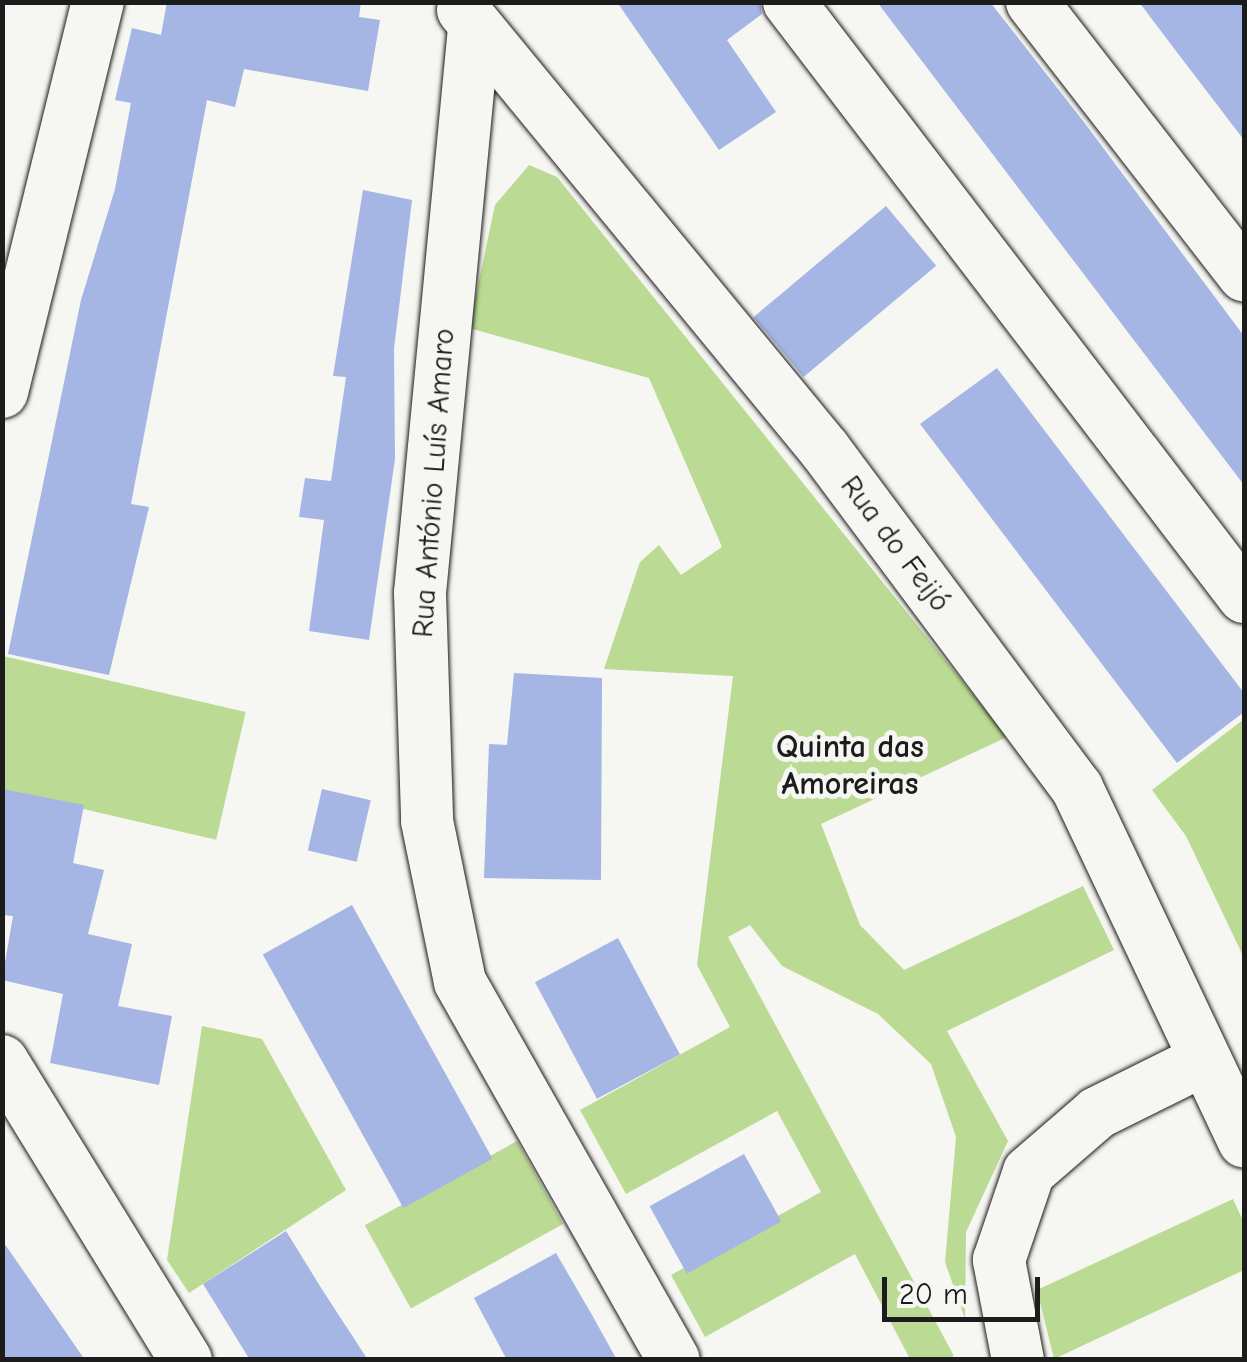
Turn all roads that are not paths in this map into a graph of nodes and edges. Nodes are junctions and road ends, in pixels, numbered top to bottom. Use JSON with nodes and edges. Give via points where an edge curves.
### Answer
{"nodes":[{"id":1,"x":98,"y":2,"type":"edge"},
{"id":2,"x":788,"y":2,"type":"edge"},
{"id":3,"x":1032,"y":2,"type":"edge"},
{"id":4,"x":466,"y":15,"type":"edge"},
{"id":5,"x":1244,"y":274,"type":"edge"},
{"id":6,"x":2,"y":392,"type":"edge"},
{"id":7,"x":1244,"y":597,"type":"edge"},
{"id":8,"x":1204,"y":1060,"type":"junction"},
{"id":9,"x":2,"y":1061,"type":"edge"},
{"id":10,"x":1244,"y":1142,"type":"edge"},
{"id":11,"x":186,"y":1360,"type":"edge"},
{"id":12,"x":674,"y":1360,"type":"edge"},
{"id":13,"x":1018,"y":1360,"type":"edge"}],
"edges":[{"from":1,"to":6,"type":"street"},
{"from":2,"to":7,"type":"street"},
{"from":3,"to":5,"type":"street"},
{"from":4,"to":8,"type":"street","name":"Rua do Feijó","via":[[826,450],[1077,788]]},
{"from":4,"to":12,"type":"street","name":"Rua António Luís Amaro","via":[[420,592],[427,821],[460,982]]},
{"from":8,"to":10,"type":"street","name":"Rua do Feijó"},
{"from":8,"to":13,"type":"street","via":[[1097,1113],[1029,1172],[999,1260]]},
{"from":9,"to":11,"type":"street"}]}
